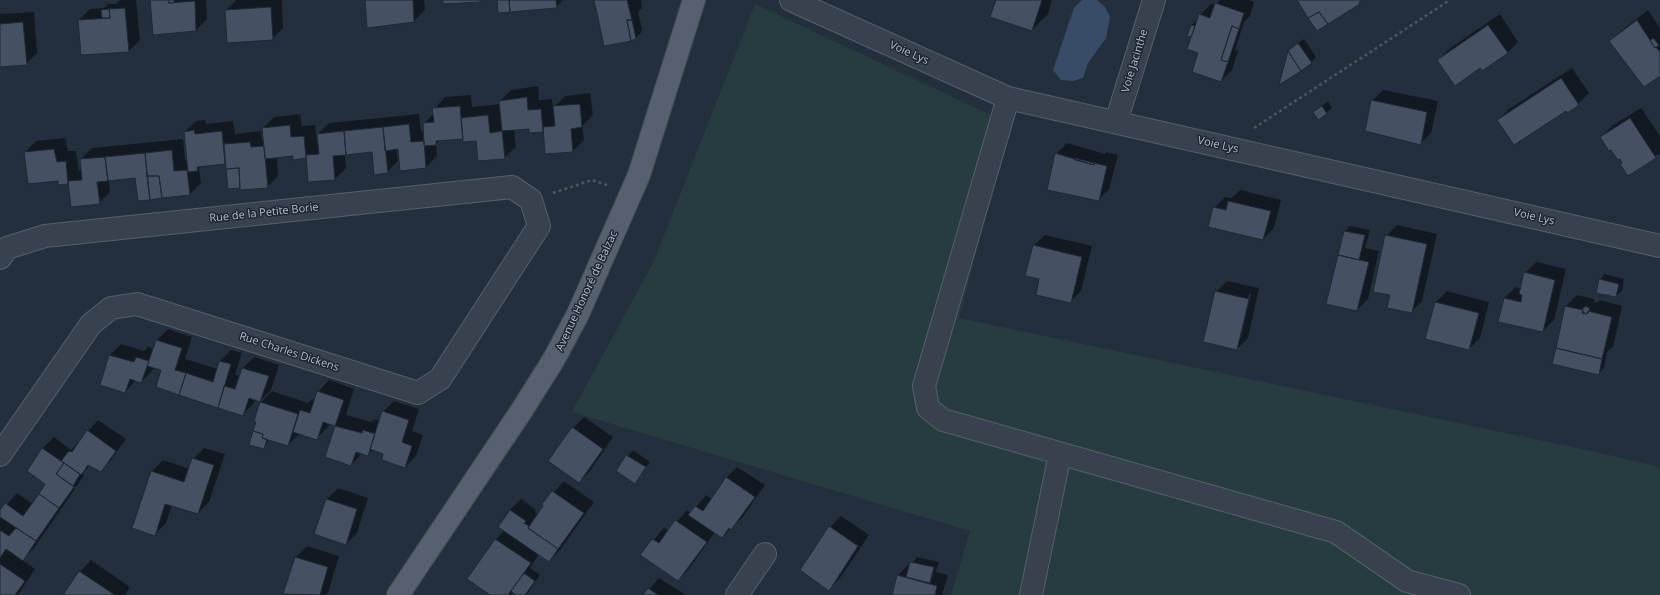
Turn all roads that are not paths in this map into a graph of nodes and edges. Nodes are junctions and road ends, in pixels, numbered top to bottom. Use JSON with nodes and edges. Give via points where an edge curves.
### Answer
{"nodes":[{"id":1,"x":694,"y":0,"type":"edge"},
{"id":2,"x":792,"y":0,"type":"edge"},
{"id":3,"x":1154,"y":0,"type":"edge"},
{"id":4,"x":1008,"y":98,"type":"junction"},
{"id":5,"x":1116,"y":122,"type":"junction"},
{"id":6,"x":531,"y":200,"type":"joint"},
{"id":7,"x":1660,"y":246,"type":"edge"},
{"id":8,"x":0,"y":258,"type":"edge"},
{"id":9,"x":1060,"y":454,"type":"junction"},
{"id":10,"x":0,"y":455,"type":"edge"},
{"id":11,"x":765,"y":554,"type":"dead end"},
{"id":12,"x":398,"y":595,"type":"edge"},
{"id":13,"x":737,"y":595,"type":"edge"},
{"id":14,"x":1032,"y":595,"type":"edge"},
{"id":15,"x":1460,"y":595,"type":"edge"}],
"edges":[{"from":1,"to":12,"type":"main road","name":"Avenue Honoré de Balzac","via":[[632,193],[578,314],[554,359]]},
{"from":2,"to":4,"type":"street","name":"Voie Lys"},
{"from":3,"to":5,"type":"street","name":"Voie Jacinthe"},
{"from":4,"to":5,"type":"street","name":"Voie Lys"},
{"from":4,"to":9,"type":"street","via":[[924,386],[928,408],[943,420]]},
{"from":5,"to":7,"type":"street","name":"Voie Lys"},
{"from":6,"to":8,"type":"street","name":"Rue de la Petite Borie","via":[[512,187],[53,235],[7,248]]},
{"from":6,"to":10,"type":"street","name":"Rue Charles Dickens","via":[[539,226],[440,379],[418,393],[137,304],[111,308],[91,324]]},
{"from":9,"to":14,"type":"street"},
{"from":9,"to":15,"type":"street","via":[[1336,532],[1407,581]]},
{"from":11,"to":13,"type":"street"}]}
